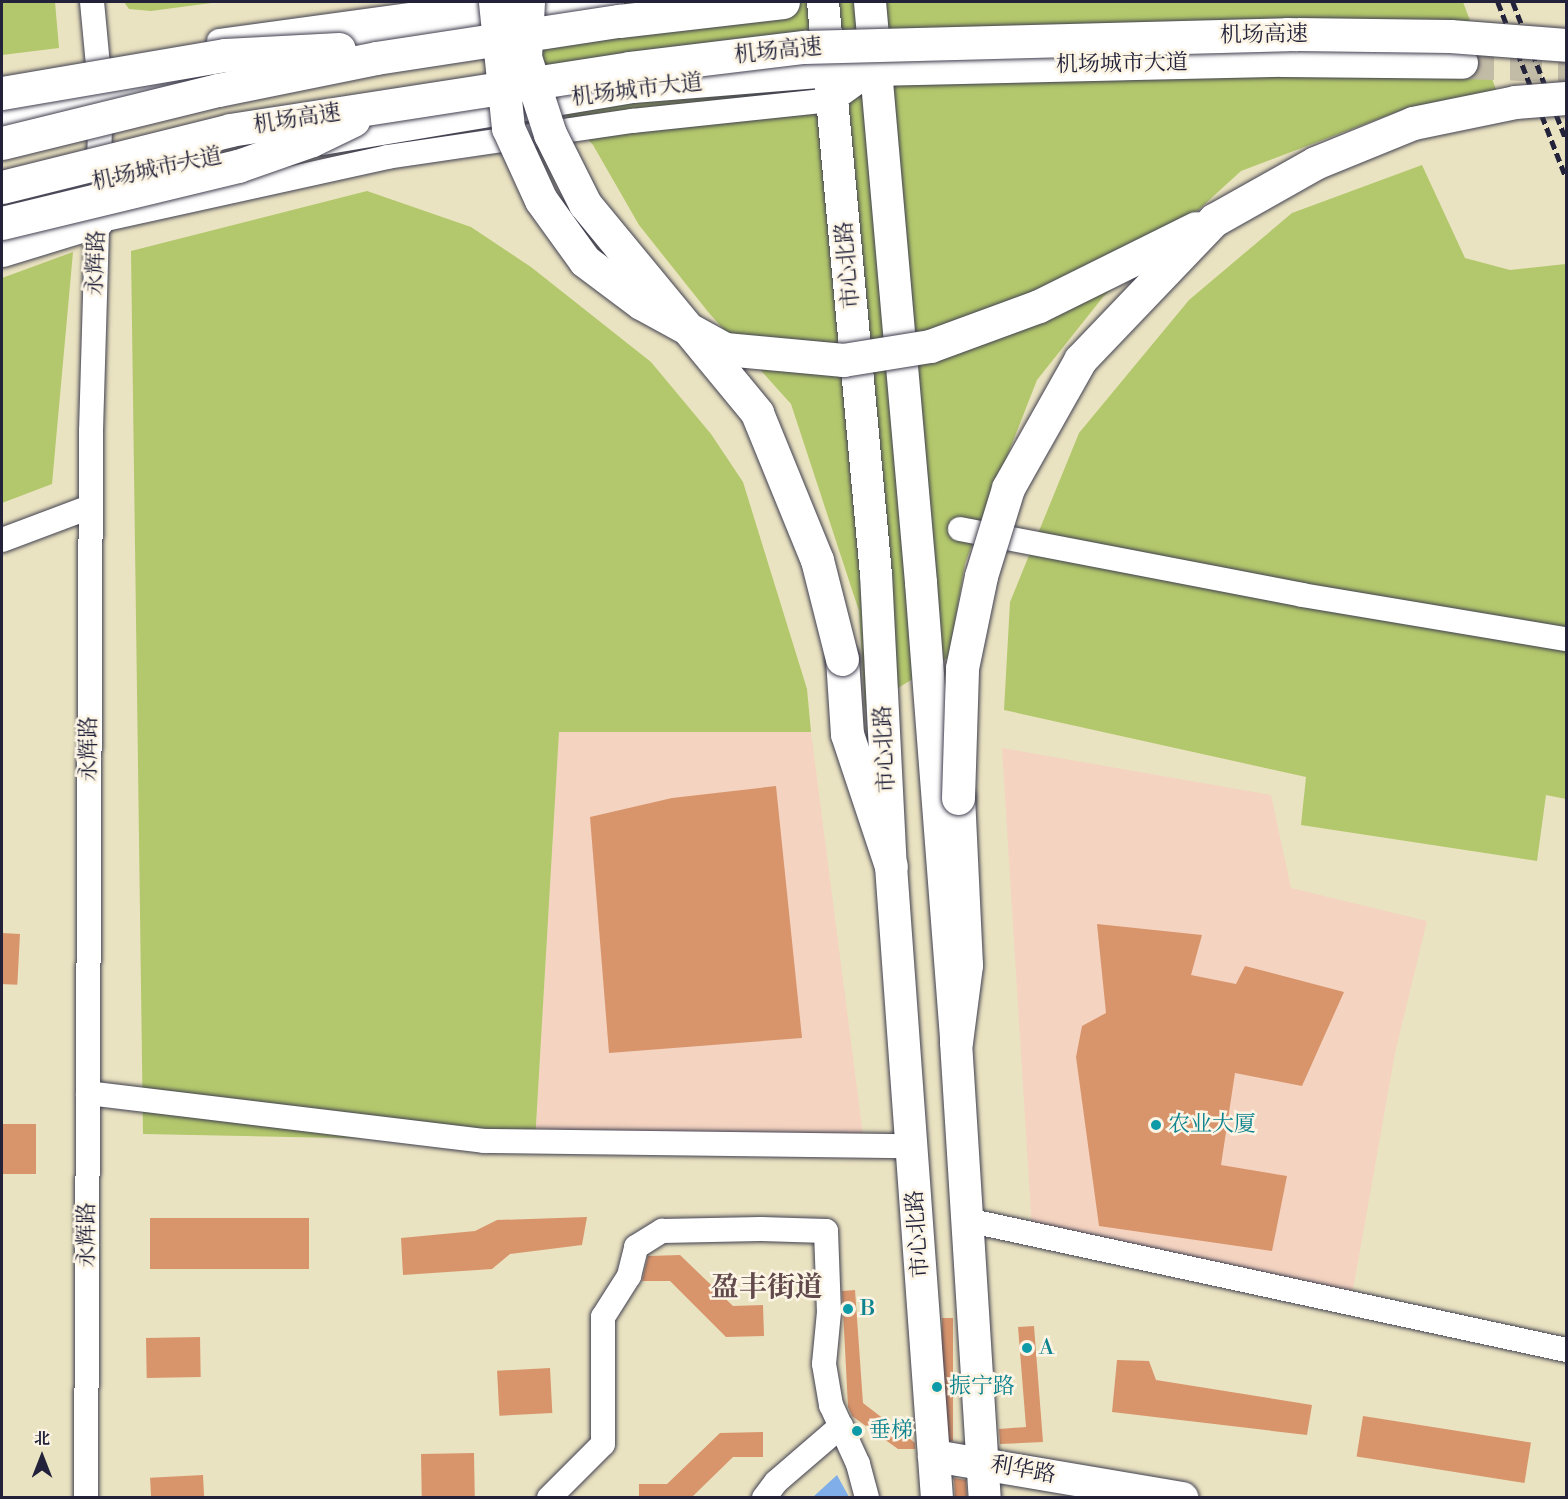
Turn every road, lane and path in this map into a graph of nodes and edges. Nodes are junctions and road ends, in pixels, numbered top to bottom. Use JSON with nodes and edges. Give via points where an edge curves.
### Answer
{"nodes":[{"id":1,"x":92,"y":2,"type":"edge"},
{"id":2,"x":495,"y":2,"type":"edge"},
{"id":3,"x":502,"y":2,"type":"edge"},
{"id":4,"x":528,"y":2,"type":"edge"},
{"id":5,"x":608,"y":2,"type":"edge"},
{"id":6,"x":783,"y":2,"type":"edge"},
{"id":7,"x":823,"y":2,"type":"edge"},
{"id":8,"x":870,"y":2,"type":"edge"},
{"id":9,"x":479,"y":42,"type":"junction"},
{"id":10,"x":1566,"y":45,"type":"edge"},
{"id":11,"x":1462,"y":63,"type":"tunnel mouth"},
{"id":12,"x":97,"y":64,"type":"junction"},
{"id":13,"x":876,"y":69,"type":"junction"},
{"id":14,"x":2,"y":82,"type":"edge"},
{"id":15,"x":831,"y":85,"type":"junction"},
{"id":16,"x":2,"y":93,"type":"edge"},
{"id":17,"x":101,"y":97,"type":"junction"},
{"id":18,"x":1566,"y":98,"type":"edge"},
{"id":19,"x":387,"y":104,"type":"junction"},
{"id":20,"x":2,"y":121,"type":"edge"},
{"id":21,"x":2,"y":143,"type":"edge"},
{"id":22,"x":98,"y":180,"type":"junction"},
{"id":23,"x":2,"y":187,"type":"edge"},
{"id":24,"x":2,"y":205,"type":"edge"},
{"id":25,"x":1214,"y":220,"type":"junction"},
{"id":26,"x":97,"y":221,"type":"junction"},
{"id":27,"x":2,"y":223,"type":"edge"},
{"id":28,"x":2,"y":250,"type":"edge"},
{"id":29,"x":90,"y":507,"type":"junction"},
{"id":30,"x":960,"y":529,"type":"dead end"},
{"id":31,"x":2,"y":540,"type":"edge"},
{"id":32,"x":1566,"y":639,"type":"edge"},
{"id":33,"x":891,"y":866,"type":"junction"},
{"id":34,"x":956,"y":1042,"type":"junction"},
{"id":35,"x":88,"y":1093,"type":"junction"},
{"id":36,"x":897,"y":1146,"type":"dead end"},
{"id":37,"x":967,"y":1220,"type":"junction"},
{"id":38,"x":1566,"y":1350,"type":"edge"},
{"id":39,"x":841,"y":1426,"type":"junction"},
{"id":40,"x":935,"y":1474,"type":"edge"},
{"id":41,"x":983,"y":1479,"type":"edge"},
{"id":42,"x":86,"y":1497,"type":"edge"},
{"id":43,"x":549,"y":1497,"type":"edge"},
{"id":44,"x":765,"y":1497,"type":"edge"},
{"id":45,"x":867,"y":1497,"type":"edge"},
{"id":46,"x":1097,"y":1497,"type":"edge"},
{"id":47,"x":1182,"y":1497,"type":"edge"}],
"edges":[{"from":1,"to":12,"type":"street","name":"永辉路"},
{"from":2,"to":25,"type":"highway","bridge":true,"via":[[508,128],[541,200],[585,261],[641,303],[725,349],[843,360],[930,346],[1040,306]]},
{"from":3,"to":12,"type":"street","via":[[205,44]]},
{"from":4,"to":33,"type":"highway","bridge":true,"via":[[525,57],[550,134],[585,204],[757,413],[818,560],[842,659],[848,734]]},
{"from":5,"to":17,"type":"main road","via":[[363,40]]},
{"from":6,"to":9,"type":"highway","name":"机场高速","bridge":true},
{"from":7,"to":15,"type":"main road","name":"市心北路"},
{"from":8,"to":13,"type":"main road","name":"市心北路"},
{"from":9,"to":16,"type":"highway","bridge":true,"via":[[225,55]]},
{"from":9,"to":21,"type":"highway","name":"机场高速","bridge":true,"via":[[218,90]]},
{"from":10,"to":19,"type":"highway","name":"机场高速","bridge":true,"via":[[1450,36],[1287,34],[804,47]]},
{"from":11,"to":13,"type":"main road","name":"机场城市大道","via":[[1284,61]]},
{"from":12,"to":14,"type":"street"},
{"from":12,"to":17,"type":"street","name":"永辉路"},
{"from":13,"to":15,"type":"main road","name":"机场城市大道"},
{"from":13,"to":34,"type":"main road","name":"市心北路"},
{"from":15,"to":22,"type":"main road","name":"机场城市大道","via":[[633,87]]},
{"from":15,"to":26,"type":"street","via":[[387,157]]},
{"from":15,"to":33,"type":"main road","name":"市心北路","via":[[876,574]]},
{"from":17,"to":20,"type":"main road"},
{"from":17,"to":22,"type":"street","name":"永辉路"},
{"from":18,"to":25,"type":"highway","bridge":true,"via":[[1515,102],[1413,123],[1315,163]]},
{"from":19,"to":23,"type":"highway","name":"机场高速","bridge":true,"via":[[230,130]]},
{"from":19,"to":27,"type":"highway","bridge":true,"via":[[312,140],[238,166]]},
{"from":22,"to":24,"type":"main road","name":"机场城市大道"},
{"from":22,"to":26,"type":"street","name":"永辉路"},
{"from":25,"to":34,"type":"highway","bridge":true,"via":[[1080,360],[1008,488],[981,576],[962,668],[958,798],[966,965]]},
{"from":26,"to":28,"type":"highway"},
{"from":26,"to":29,"type":"street","name":"永辉路"},
{"from":29,"to":31,"type":"street"},
{"from":29,"to":35,"type":"street","name":"永辉路"},
{"from":30,"to":32,"type":"street","via":[[1302,595]]},
{"from":33,"to":40,"type":"main road","name":"市心北路"},
{"from":34,"to":37,"type":"main road","name":"市心北路"},
{"from":35,"to":36,"type":"street","via":[[484,1141]]},
{"from":35,"to":42,"type":"street","name":"永辉路"},
{"from":37,"to":38,"type":"street"},
{"from":37,"to":41,"type":"main road","name":"市心北路"},
{"from":39,"to":43,"type":"street","via":[[831,1405],[824,1364],[829,1312],[826,1231],[662,1231],[636,1247],[629,1276],[603,1317],[603,1444]]},
{"from":39,"to":44,"type":"street","via":[[776,1482]]},
{"from":39,"to":45,"type":"street"},
{"from":40,"to":41,"type":"main road","name":"利华路"},
{"from":41,"to":46,"type":"main road","name":"利华路"},
{"from":41,"to":47,"type":"main road","name":"利华路"}]}
